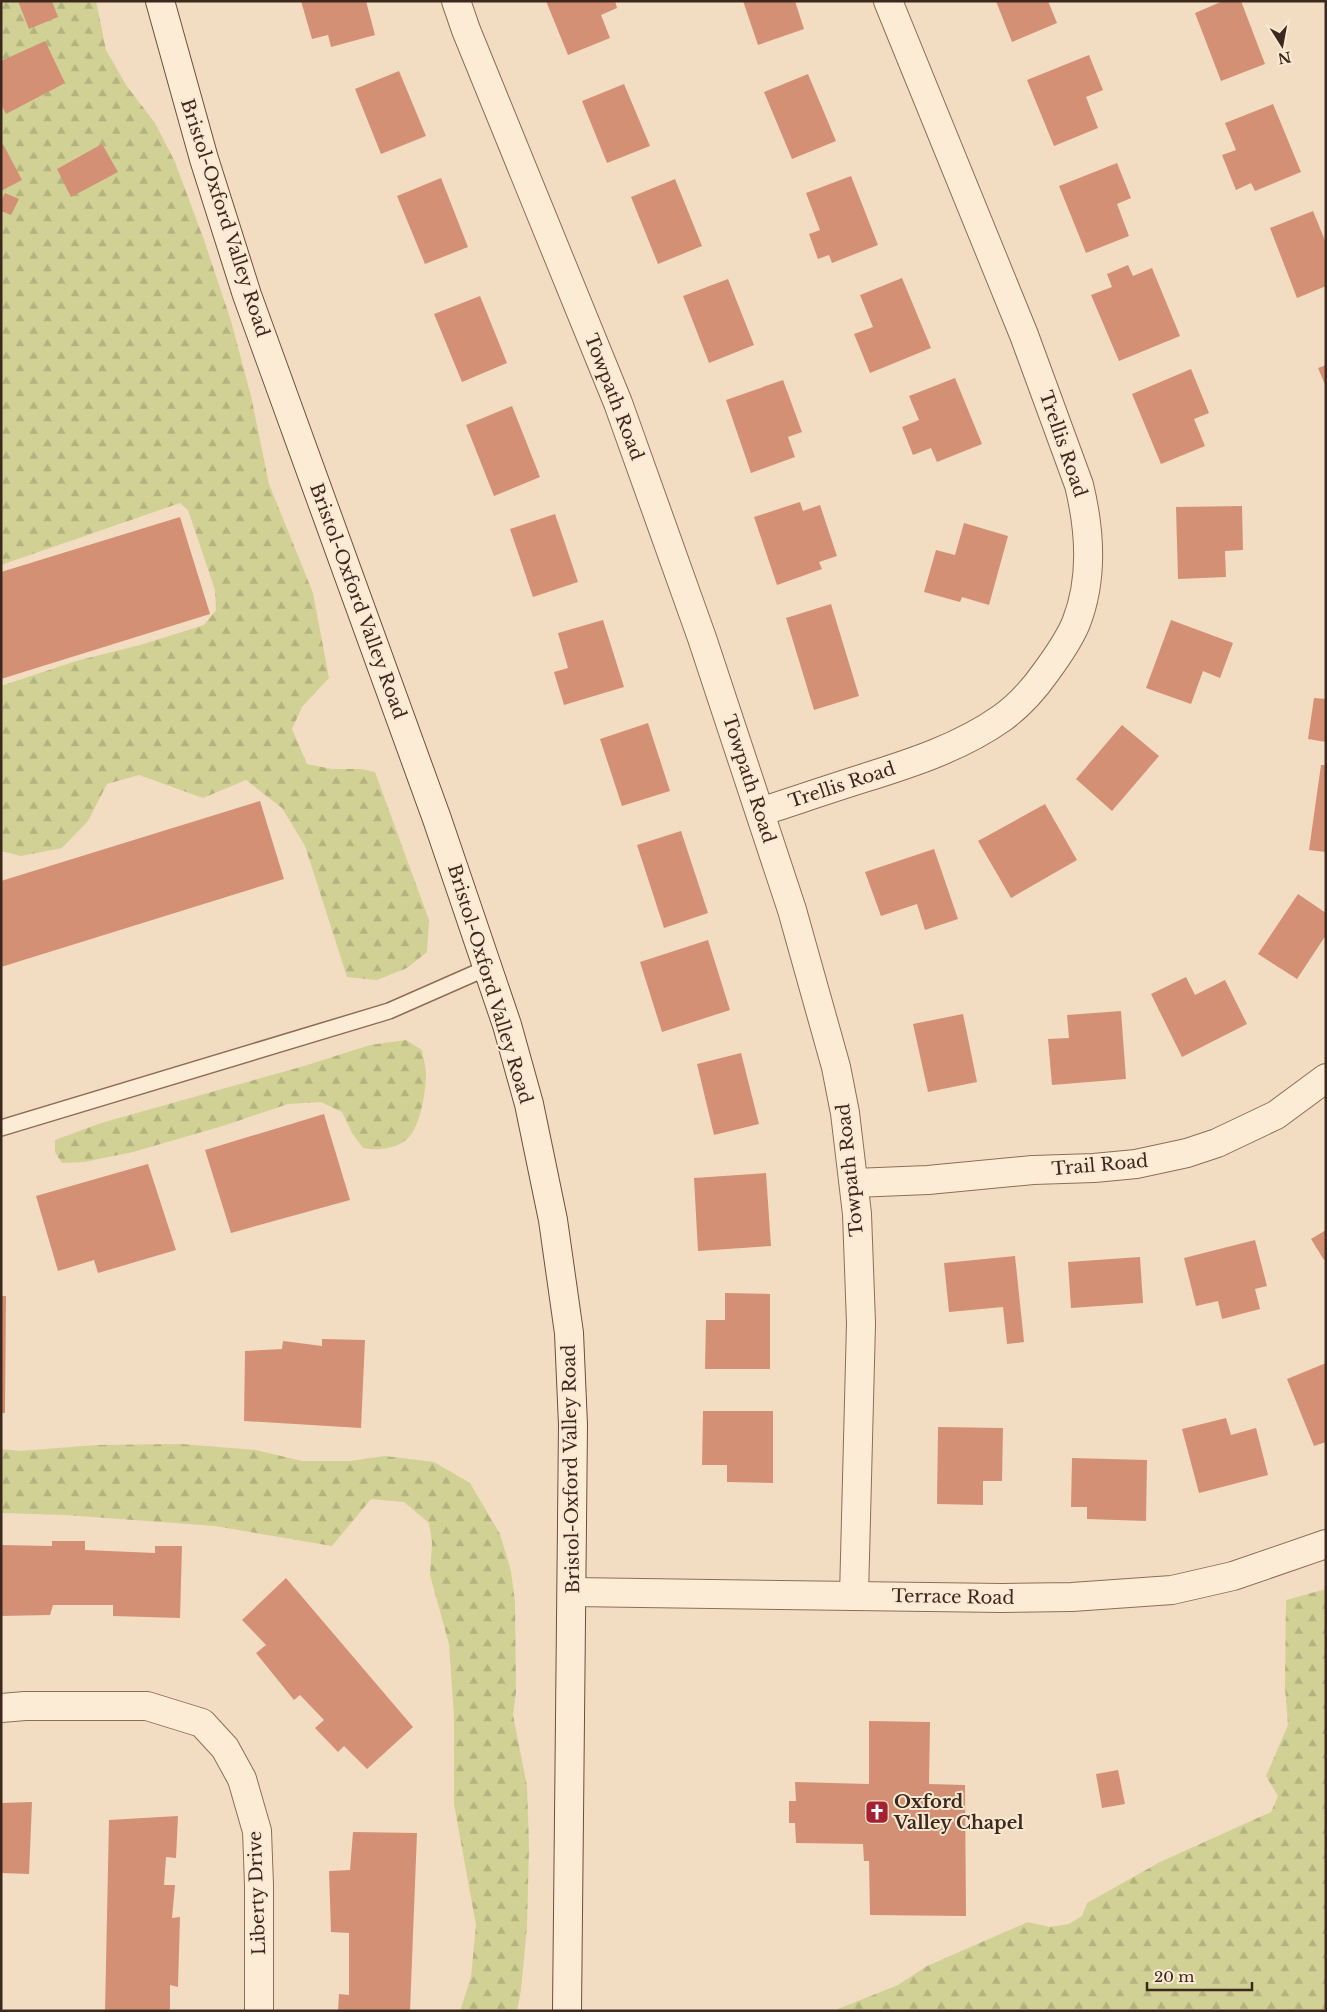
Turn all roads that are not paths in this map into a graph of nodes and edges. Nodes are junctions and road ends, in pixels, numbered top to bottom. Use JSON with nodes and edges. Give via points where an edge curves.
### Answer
{"nodes":[{"id":1,"x":160,"y":1,"type":"edge"},
{"id":2,"x":456,"y":1,"type":"edge"},
{"id":3,"x":888,"y":1,"type":"edge"},
{"id":4,"x":760,"y":812,"type":"junction"},
{"id":5,"x":488,"y":968,"type":"junction"},
{"id":6,"x":1326,"y":1078,"type":"edge"},
{"id":7,"x":1,"y":1128,"type":"edge"},
{"id":8,"x":854,"y":1183,"type":"junction"},
{"id":9,"x":1326,"y":1544,"type":"edge"},
{"id":10,"x":572,"y":1592,"type":"junction"},
{"id":11,"x":854,"y":1596,"type":"junction"},
{"id":12,"x":1,"y":1708,"type":"edge"},
{"id":13,"x":259,"y":2011,"type":"edge"},
{"id":14,"x":567,"y":2011,"type":"edge"}],
"edges":[{"from":1,"to":5,"type":"street","name":"Bristol-Oxford Valley Road","via":[[204,159],[247,295]]},
{"from":2,"to":4,"type":"street","name":"Towpath Road","via":[[618,403]]},
{"from":3,"to":4,"type":"street","name":"Trellis Road","via":[[1024,335],[1079,485],[1086,510],[1086,588],[1076,623],[1058,655],[1029,695],[1002,718],[933,754]]},
{"from":4,"to":8,"type":"street","name":"Towpath Road","via":[[792,910],[836,1067]]},
{"from":5,"to":7,"type":"lane","via":[[389,1010]]},
{"from":5,"to":10,"type":"street","name":"Bristol-Oxford Valley Road","via":[[529,1104],[553,1220],[568,1325],[573,1424]]},
{"from":6,"to":8,"type":"street","name":"Trail Road","via":[[1276,1115],[1217,1143],[1187,1153],[1136,1164],[1094,1168]]},
{"from":8,"to":11,"type":"street","name":"Towpath Road","via":[[861,1323]]},
{"from":9,"to":11,"type":"street","name":"Terrace Road","via":[[1233,1576],[1172,1590],[1062,1598]]},
{"from":10,"to":11,"type":"street","name":"Terrace Road"},
{"from":10,"to":14,"type":"street","name":"Bristol-Oxford Valley Road"},
{"from":12,"to":13,"type":"street","name":"Liberty Drive","via":[[147,1706],[202,1723],[225,1748],[242,1779],[257,1831]]}]}
